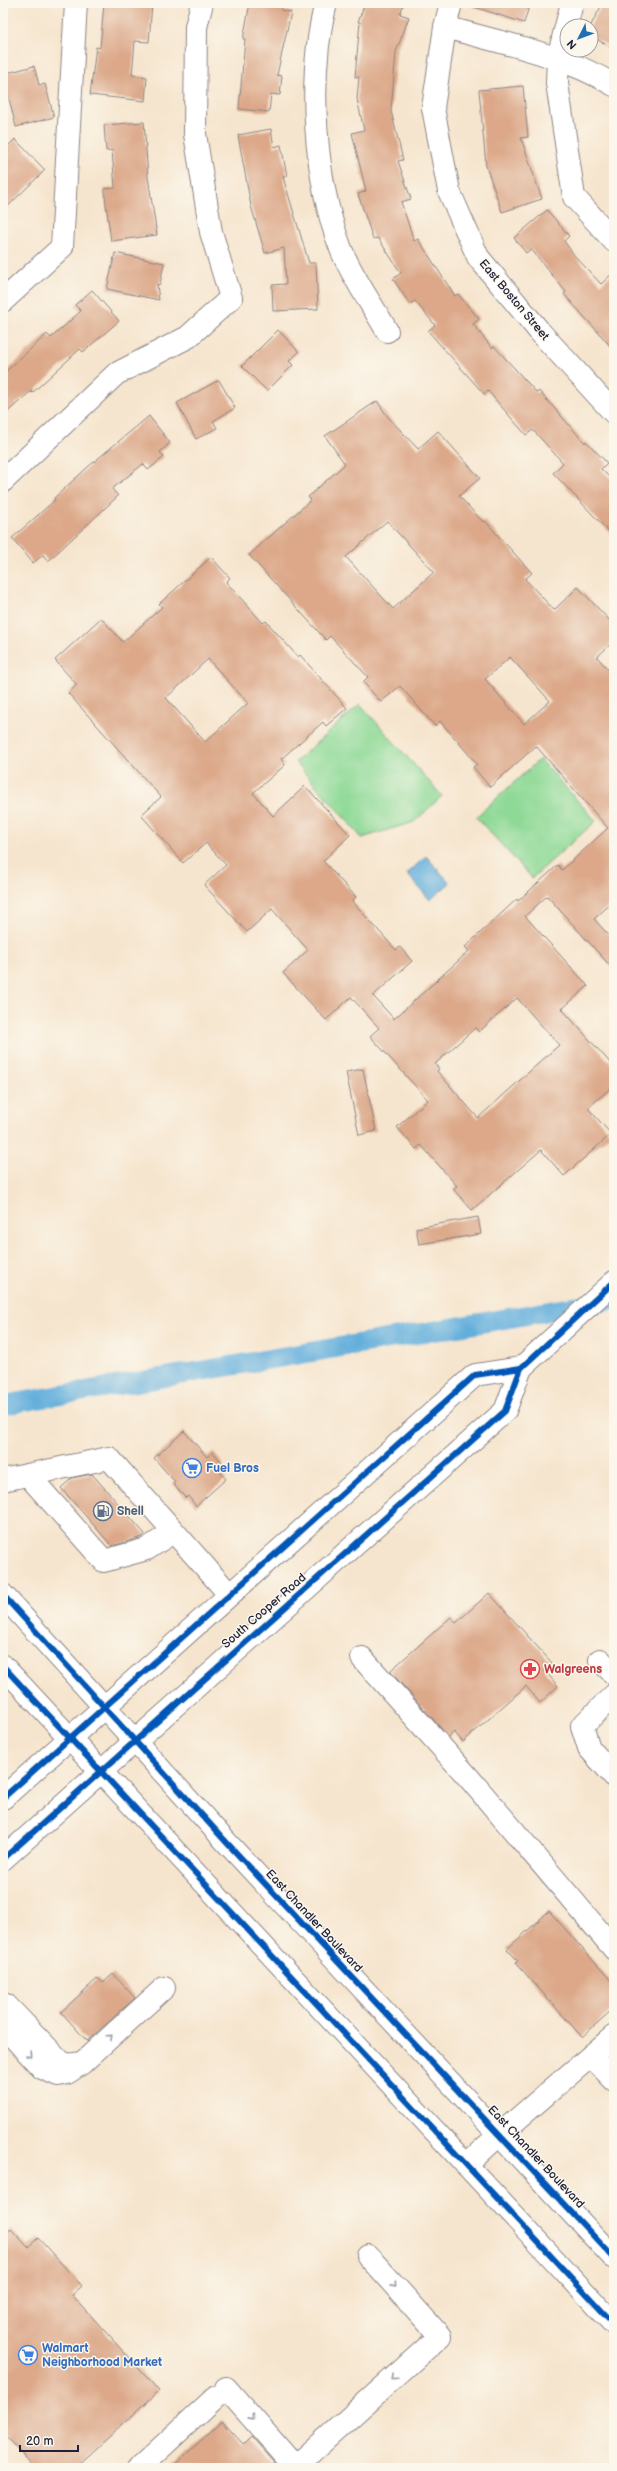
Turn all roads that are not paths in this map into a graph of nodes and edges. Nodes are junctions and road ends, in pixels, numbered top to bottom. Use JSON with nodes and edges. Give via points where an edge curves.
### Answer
{"nodes":[{"id":1,"x":76,"y":3,"type":"edge"},
{"id":2,"x":202,"y":3,"type":"edge"},
{"id":3,"x":326,"y":3,"type":"edge"},
{"id":4,"x":451,"y":3,"type":"edge"},
{"id":5,"x":572,"y":3,"type":"edge"},
{"id":6,"x":445,"y":27,"type":"junction"},
{"id":7,"x":558,"y":58,"type":"junction"},
{"id":8,"x":614,"y":85,"type":"edge"},
{"id":9,"x":614,"y":241,"type":"edge"},
{"id":10,"x":11,"y":282,"type":"edge"},
{"id":11,"x":3,"y":301,"type":"edge"},
{"id":12,"x":387,"y":331,"type":"dead end"},
{"id":13,"x":614,"y":413,"type":"edge"},
{"id":14,"x":3,"y":480,"type":"edge"},
{"id":15,"x":614,"y":1282,"type":"edge"},
{"id":16,"x":521,"y":1368,"type":"junction"},
{"id":17,"x":28,"y":1475,"type":"junction"},
{"id":18,"x":3,"y":1480,"type":"edge"},
{"id":19,"x":173,"y":1532,"type":"junction"},
{"id":20,"x":3,"y":1594,"type":"edge"},
{"id":21,"x":229,"y":1594,"type":"junction"},
{"id":22,"x":362,"y":1658,"type":"dead end"},
{"id":23,"x":3,"y":1666,"type":"edge"},
{"id":24,"x":614,"y":1695,"type":"edge"},
{"id":25,"x":105,"y":1708,"type":"junction"},
{"id":26,"x":70,"y":1738,"type":"junction"},
{"id":27,"x":135,"y":1740,"type":"junction"},
{"id":28,"x":100,"y":1771,"type":"junction"},
{"id":29,"x":614,"y":1776,"type":"edge"},
{"id":30,"x":3,"y":1798,"type":"edge"},
{"id":31,"x":3,"y":1858,"type":"edge"},
{"id":32,"x":614,"y":1949,"type":"edge"},
{"id":33,"x":164,"y":1988,"type":"dead end"},
{"id":34,"x":6,"y":2005,"type":"dead end"},
{"id":35,"x":3,"y":2026,"type":"edge"},
{"id":36,"x":614,"y":2036,"type":"edge"},
{"id":37,"x":591,"y":2056,"type":"junction"},
{"id":38,"x":82,"y":2063,"type":"junction"},
{"id":39,"x":614,"y":2080,"type":"edge"},
{"id":40,"x":499,"y":2135,"type":"junction"},
{"id":41,"x":466,"y":2165,"type":"junction"},
{"id":42,"x":368,"y":2256,"type":"dead end"},
{"id":43,"x":614,"y":2258,"type":"edge"},
{"id":44,"x":614,"y":2324,"type":"edge"},
{"id":45,"x":296,"y":2467,"type":"edge"},
{"id":46,"x":139,"y":2468,"type":"edge"}],
"edges":[{"from":1,"to":10,"type":"main road","via":[[62,247]]},
{"from":2,"to":14,"type":"main road","via":[[196,27],[195,134],[211,232],[231,298],[188,337],[116,374]]},
{"from":3,"to":12,"type":"main road","via":[[322,20],[315,106],[322,183],[341,249]]},
{"from":4,"to":6,"type":"main road","name":"East Boston Street"},
{"from":5,"to":7,"type":"main road"},
{"from":6,"to":7,"type":"main road"},
{"from":6,"to":13,"type":"main road","name":"East Boston Street","via":[[433,108],[449,191],[478,257],[540,332]]},
{"from":7,"to":8,"type":"main road"},
{"from":7,"to":9,"type":"main road","via":[[557,83],[574,197]]},
{"from":10,"to":11,"type":"main road"},
{"from":15,"to":16,"type":"main road","name":"South Cooper Road"},
{"from":16,"to":21,"type":"main road","via":[[475,1375]]},
{"from":16,"to":27,"type":"main road","name":"South Cooper Road","via":[[505,1411]]},
{"from":17,"to":18,"type":"main road"},
{"from":17,"to":19,"type":"main road","via":[[109,1458]]},
{"from":17,"to":19,"type":"main road","via":[[104,1561],[146,1549]]},
{"from":19,"to":21,"type":"main road"},
{"from":20,"to":25,"type":"main road","name":"East Chandler Boulevard"},
{"from":21,"to":25,"type":"main road"},
{"from":22,"to":32,"type":"main road","via":[[469,1778]]},
{"from":23,"to":26,"type":"main road"},
{"from":24,"to":29,"type":"main road","via":[[582,1726],[589,1748]]},
{"from":25,"to":26,"type":"main road"},
{"from":25,"to":27,"type":"main road","name":"East Chandler Boulevard"},
{"from":26,"to":28,"type":"main road"},
{"from":26,"to":30,"type":"main road"},
{"from":27,"to":28,"type":"main road","name":"South Cooper Road"},
{"from":27,"to":40,"type":"main road","name":"East Chandler Boulevard","via":[[264,1883]]},
{"from":28,"to":31,"type":"main road","name":"South Cooper Road"},
{"from":28,"to":41,"type":"main road"},
{"from":38,"to":33,"type":"main road","one_way":true},
{"from":34,"to":38,"type":"main road","via":[[60,2061],[68,2065]]},
{"from":35,"to":38,"type":"main road","one_way":true,"via":[[50,2073],[58,2076]]},
{"from":36,"to":37,"type":"main road"},
{"from":37,"to":39,"type":"main road"},
{"from":37,"to":40,"type":"main road"},
{"from":40,"to":41,"type":"main road"},
{"from":40,"to":43,"type":"main road","name":"East Chandler Boulevard"},
{"from":41,"to":44,"type":"main road"},
{"from":42,"to":45,"type":"main road","one_way":true,"via":[[440,2336]]},
{"from":46,"to":45,"type":"main road","one_way":true,"via":[[221,2392]]}]}
